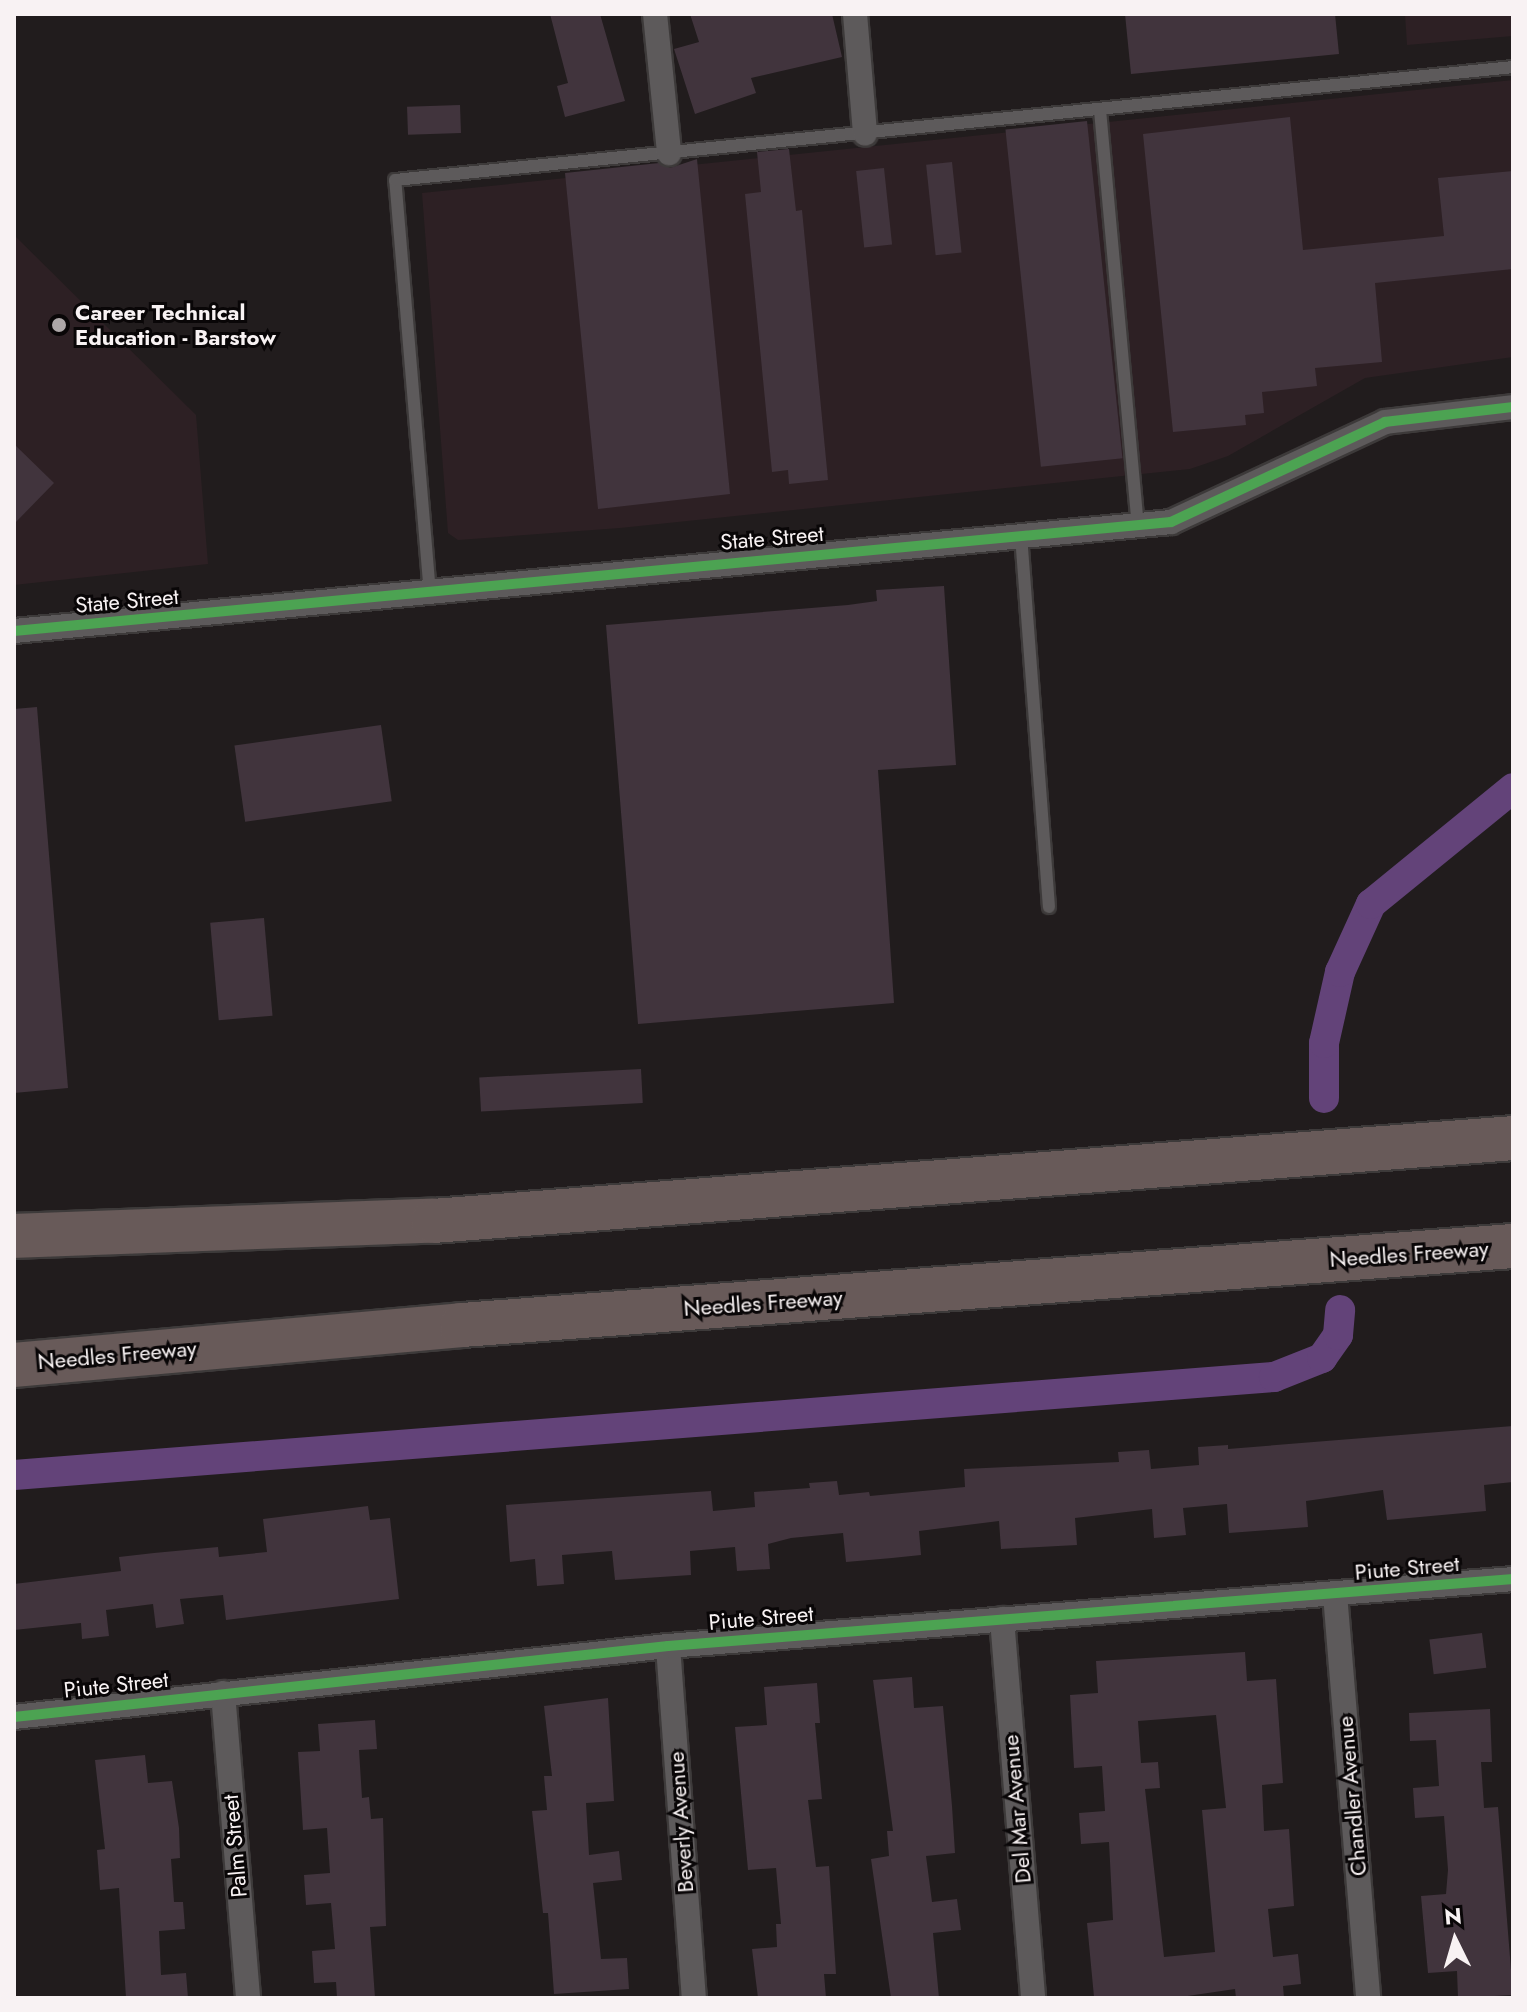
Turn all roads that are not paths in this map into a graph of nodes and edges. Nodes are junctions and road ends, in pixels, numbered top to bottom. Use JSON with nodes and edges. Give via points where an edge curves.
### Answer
{"nodes":[{"id":1,"x":655,"y":14,"type":"edge"},
{"id":2,"x":855,"y":14,"type":"edge"},
{"id":3,"x":1513,"y":67,"type":"edge"},
{"id":4,"x":1100,"y":110,"type":"junction"},
{"id":5,"x":865,"y":134,"type":"junction"},
{"id":6,"x":669,"y":153,"type":"junction"},
{"id":7,"x":1513,"y":407,"type":"edge"},
{"id":8,"x":1138,"y":525,"type":"junction"},
{"id":9,"x":1021,"y":535,"type":"junction"},
{"id":10,"x":430,"y":594,"type":"junction"},
{"id":11,"x":14,"y":631,"type":"edge"},
{"id":12,"x":1049,"y":907,"type":"dead end"},
{"id":13,"x":1513,"y":1138,"type":"edge"},
{"id":14,"x":14,"y":1236,"type":"edge"},
{"id":15,"x":1513,"y":1246,"type":"edge"},
{"id":16,"x":14,"y":1365,"type":"edge"},
{"id":17,"x":1513,"y":1579,"type":"edge"},
{"id":18,"x":1335,"y":1594,"type":"junction"},
{"id":19,"x":1002,"y":1619,"type":"junction"},
{"id":20,"x":668,"y":1646,"type":"junction"},
{"id":21,"x":223,"y":1693,"type":"junction"},
{"id":22,"x":14,"y":1717,"type":"edge"},
{"id":23,"x":248,"y":1998,"type":"edge"},
{"id":24,"x":694,"y":1998,"type":"edge"},
{"id":25,"x":1033,"y":1998,"type":"edge"},
{"id":26,"x":1368,"y":1998,"type":"edge"}],
"edges":[{"from":1,"to":6,"type":"street"},
{"from":2,"to":5,"type":"street"},
{"from":3,"to":4,"type":"lane"},
{"from":4,"to":5,"type":"lane"},
{"from":4,"to":8,"type":"lane"},
{"from":5,"to":6,"type":"lane"},
{"from":6,"to":10,"type":"lane","via":[[395,180]]},
{"from":7,"to":8,"type":"street","name":"State Street","via":[[1385,422],[1171,522]]},
{"from":8,"to":9,"type":"street","name":"State Street"},
{"from":9,"to":10,"type":"street","name":"State Street"},
{"from":9,"to":12,"type":"lane"},
{"from":10,"to":11,"type":"street","name":"State Street"},
{"from":13,"to":14,"type":"highway","via":[[433,1221]]},
{"from":15,"to":16,"type":"highway","name":"Needles Freeway","via":[[462,1325]]},
{"from":17,"to":18,"type":"street","name":"Piute Street"},
{"from":18,"to":19,"type":"street","name":"Piute Street"},
{"from":18,"to":26,"type":"street","name":"Chandler Avenue"},
{"from":19,"to":20,"type":"street","name":"Piute Street"},
{"from":19,"to":25,"type":"street","name":"Del Mar Avenue"},
{"from":20,"to":21,"type":"street","name":"Piute Street"},
{"from":20,"to":24,"type":"street","name":"Beverly Avenue"},
{"from":21,"to":22,"type":"street","name":"Piute Street"},
{"from":21,"to":23,"type":"street","name":"Palm Street"}]}
